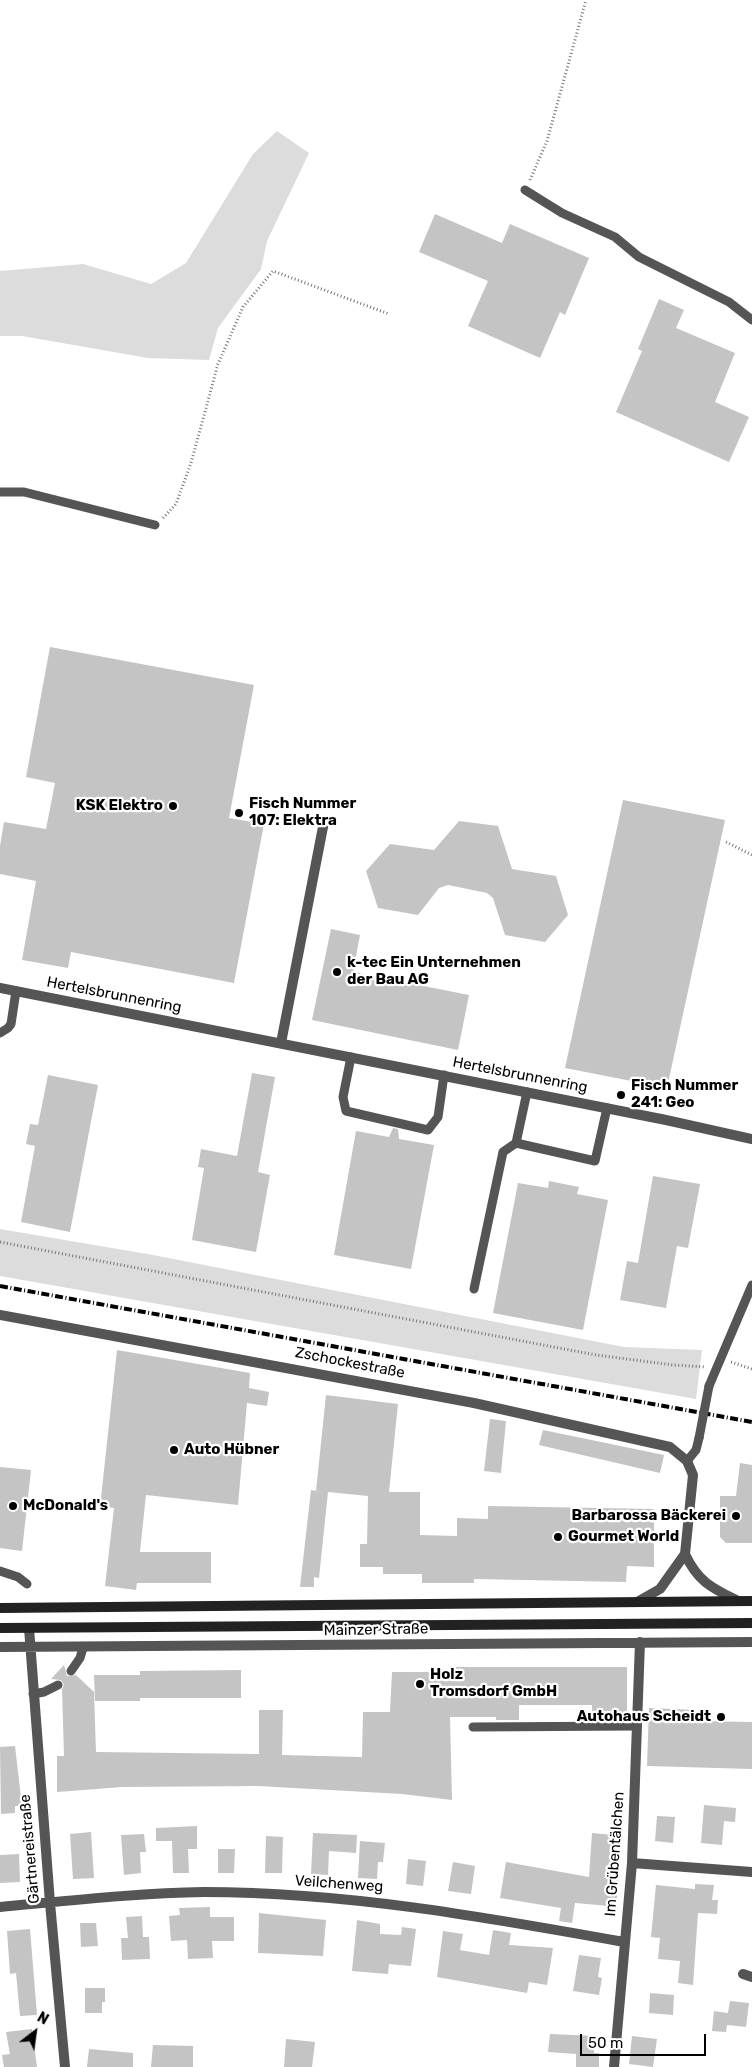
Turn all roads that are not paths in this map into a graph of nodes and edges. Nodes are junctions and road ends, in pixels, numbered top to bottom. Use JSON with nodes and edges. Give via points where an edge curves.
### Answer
{"nodes":[{"id":1,"x":525,"y":190,"type":"road end"},
{"id":2,"x":752,"y":320,"type":"edge"},
{"id":3,"x":0,"y":492,"type":"edge"},
{"id":4,"x":155,"y":525,"type":"road end"},
{"id":5,"x":324,"y":827,"type":"dead end"},
{"id":6,"x":0,"y":988,"type":"edge"},
{"id":7,"x":16,"y":991,"type":"junction"},
{"id":8,"x":0,"y":1032,"type":"edge"},
{"id":9,"x":282,"y":1043,"type":"junction"},
{"id":10,"x":351,"y":1057,"type":"junction"},
{"id":11,"x":444,"y":1076,"type":"junction"},
{"id":12,"x":527,"y":1092,"type":"junction"},
{"id":13,"x":607,"y":1108,"type":"junction"},
{"id":14,"x":752,"y":1139,"type":"edge"},
{"id":15,"x":516,"y":1144,"type":"junction"},
{"id":16,"x":752,"y":1285,"type":"edge"},
{"id":17,"x":474,"y":1288,"type":"dead end"},
{"id":18,"x":0,"y":1316,"type":"edge"},
{"id":19,"x":688,"y":1461,"type":"junction"},
{"id":20,"x":685,"y":1554,"type":"junction"},
{"id":21,"x":0,"y":1571,"type":"edge"},
{"id":22,"x":28,"y":1584,"type":"dead end"},
{"id":23,"x":738,"y":1601,"type":"junction"},
{"id":24,"x":752,"y":1601,"type":"edge"},
{"id":25,"x":637,"y":1602,"type":"junction"},
{"id":26,"x":0,"y":1608,"type":"edge"},
{"id":27,"x":752,"y":1623,"type":"edge"},
{"id":28,"x":0,"y":1628,"type":"edge"},
{"id":29,"x":29,"y":1628,"type":"junction"},
{"id":30,"x":640,"y":1642,"type":"junction"},
{"id":31,"x":752,"y":1642,"type":"edge"},
{"id":32,"x":0,"y":1647,"type":"edge"},
{"id":33,"x":30,"y":1648,"type":"junction"},
{"id":34,"x":83,"y":1648,"type":"junction"},
{"id":35,"x":71,"y":1671,"type":"dead end"},
{"id":36,"x":58,"y":1685,"type":"dead end"},
{"id":37,"x":33,"y":1694,"type":"junction"},
{"id":38,"x":638,"y":1726,"type":"junction"},
{"id":39,"x":473,"y":1727,"type":"dead end"},
{"id":40,"x":632,"y":1863,"type":"junction"},
{"id":41,"x":752,"y":1872,"type":"edge"},
{"id":42,"x":50,"y":1902,"type":"junction"},
{"id":43,"x":0,"y":1907,"type":"edge"},
{"id":44,"x":624,"y":1942,"type":"junction"},
{"id":45,"x":65,"y":2067,"type":"edge"},
{"id":46,"x":614,"y":2067,"type":"edge"}],
"edges":[{"from":1,"to":2,"type":"lane","via":[[562,213],[615,237],[639,257],[728,302]]},
{"from":3,"to":4,"type":"lane","via":[[24,492]]},
{"from":5,"to":9,"type":"street"},
{"from":6,"to":7,"type":"street","name":"Hertelsbrunnenring"},
{"from":7,"to":8,"type":"lane","via":[[10,1024]]},
{"from":7,"to":9,"type":"street","name":"Hertelsbrunnenring"},
{"from":9,"to":10,"type":"street","name":"Hertelsbrunnenring"},
{"from":10,"to":11,"type":"street","name":"Hertelsbrunnenring"},
{"from":10,"to":11,"type":"lane","via":[[343,1097],[346,1111],[428,1130],[438,1118]]},
{"from":11,"to":12,"type":"street","name":"Hertelsbrunnenring"},
{"from":12,"to":13,"type":"street","name":"Hertelsbrunnenring"},
{"from":12,"to":15,"type":"lane"},
{"from":13,"to":14,"type":"street","name":"Hertelsbrunnenring"},
{"from":13,"to":15,"type":"lane","via":[[595,1161]]},
{"from":15,"to":17,"type":"lane","via":[[503,1152]]},
{"from":16,"to":19,"type":"lane","bridge":true,"via":[[709,1386],[696,1450]]},
{"from":18,"to":19,"type":"street","name":"Zschockestraße","via":[[474,1403],[670,1447]]},
{"from":19,"to":20,"type":"street","via":[[693,1475]]},
{"from":20,"to":23,"type":"street","via":[[707,1586]]},
{"from":20,"to":25,"type":"street","via":[[660,1588]]},
{"from":21,"to":22,"type":"lane"},
{"from":23,"to":24,"type":"main road","name":"Mainzer Straße"},
{"from":23,"to":25,"type":"main road","name":"Mainzer Straße"},
{"from":25,"to":26,"type":"main road","name":"Mainzer Straße"},
{"from":27,"to":29,"type":"main road","name":"Mainzer Straße"},
{"from":28,"to":29,"type":"main road","name":"Mainzer Straße"},
{"from":29,"to":33,"type":"street","name":"Gärtnereistraße"},
{"from":30,"to":31,"type":"street","name":"Mainzer Straße"},
{"from":30,"to":34,"type":"street","name":"Mainzer Straße"},
{"from":30,"to":38,"type":"street","name":"Im Grübentälchen"},
{"from":32,"to":33,"type":"street","name":"Mainzer Straße"},
{"from":33,"to":34,"type":"street","name":"Mainzer Straße"},
{"from":33,"to":37,"type":"street","name":"Gärtnereistraße"},
{"from":34,"to":35,"type":"lane"},
{"from":36,"to":37,"type":"lane"},
{"from":37,"to":42,"type":"street","name":"Gärtnereistraße"},
{"from":38,"to":39,"type":"lane"},
{"from":38,"to":40,"type":"street","name":"Im Grübentälchen"},
{"from":40,"to":41,"type":"street"},
{"from":40,"to":44,"type":"street","name":"Im Grübentälchen"},
{"from":42,"to":43,"type":"street","name":"Veilchenweg"},
{"from":42,"to":44,"type":"street","name":"Veilchenweg","via":[[203,1892],[314,1897],[390,1903]]},
{"from":42,"to":45,"type":"street","name":"Gärtnereistraße"},
{"from":44,"to":46,"type":"street","name":"Im Grübentälchen"}]}
